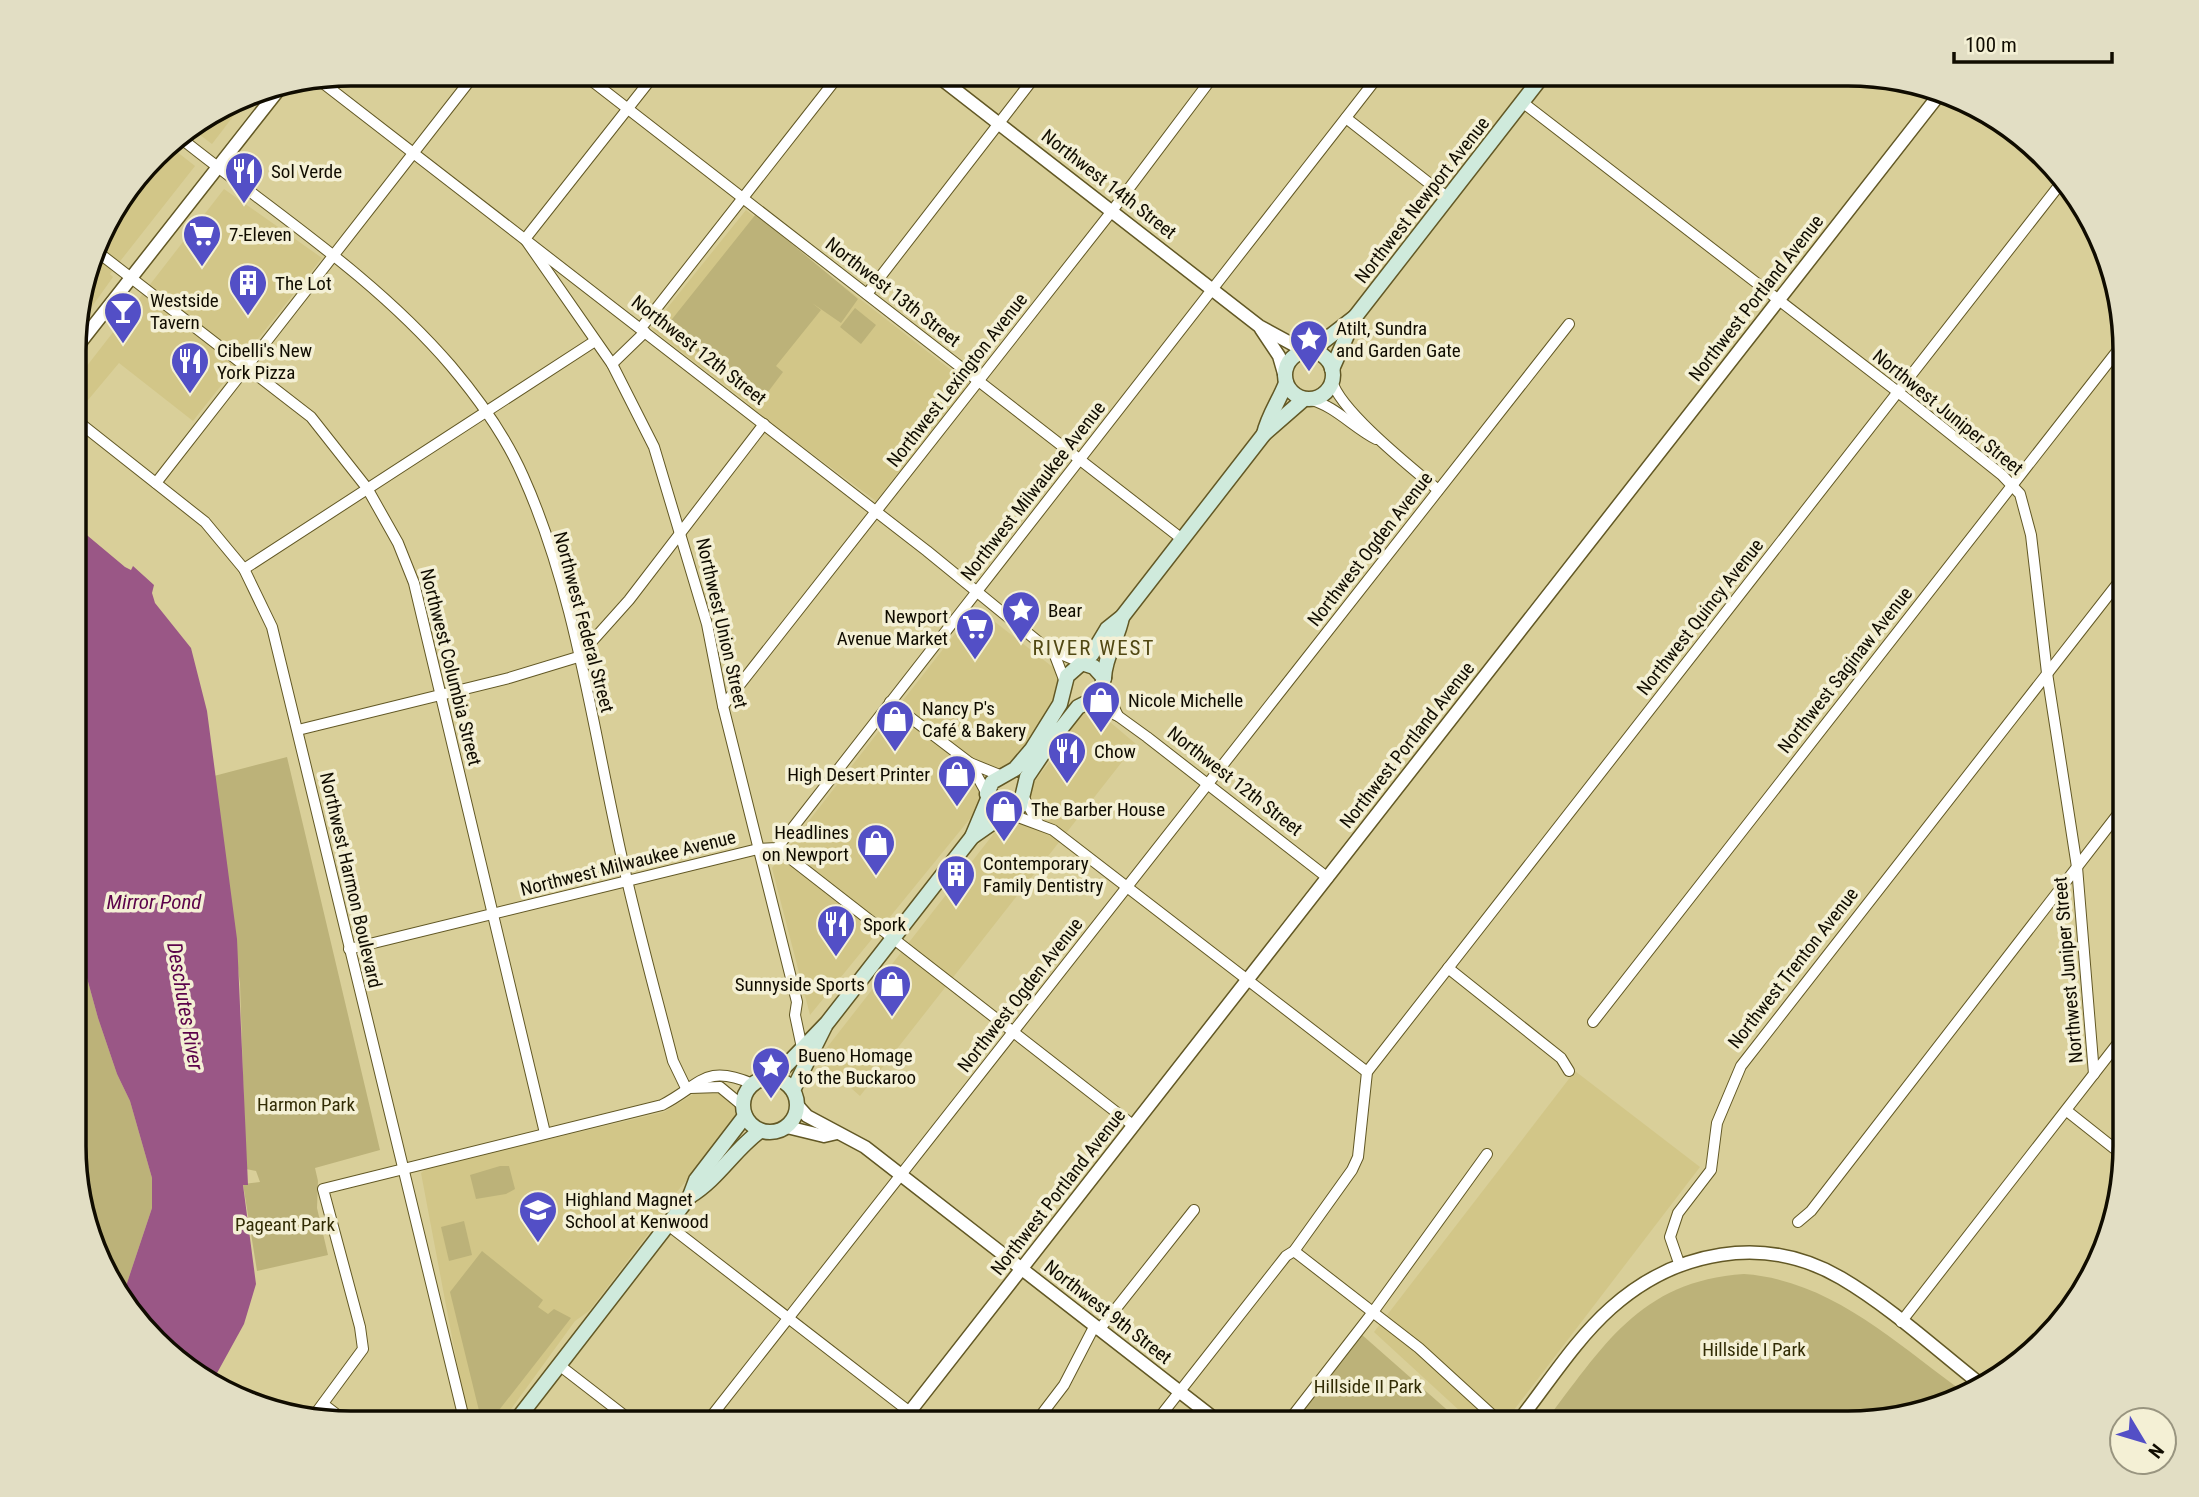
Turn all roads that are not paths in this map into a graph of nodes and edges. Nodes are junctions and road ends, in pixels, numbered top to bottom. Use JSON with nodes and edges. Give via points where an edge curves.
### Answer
{"nodes":[{"id":1,"x":465,"y":86,"type":"edge"},
{"id":2,"x":598,"y":86,"type":"edge"},
{"id":3,"x":646,"y":86,"type":"edge"},
{"id":4,"x":831,"y":86,"type":"edge"},
{"id":5,"x":950,"y":86,"type":"edge"},
{"id":6,"x":1028,"y":86,"type":"edge"},
{"id":7,"x":1206,"y":86,"type":"edge"},
{"id":8,"x":1371,"y":86,"type":"edge"},
{"id":9,"x":1535,"y":86,"type":"edge"},
{"id":10,"x":327,"y":87,"type":"edge"},
{"id":11,"x":272,"y":98,"type":"edge"},
{"id":12,"x":1935,"y":101,"type":"edge"},
{"id":13,"x":1522,"y":102,"type":"junction"},
{"id":14,"x":628,"y":109,"type":"junction"},
{"id":15,"x":1346,"y":118,"type":"junction"},
{"id":16,"x":999,"y":124,"type":"junction"},
{"id":17,"x":187,"y":143,"type":"edge"},
{"id":18,"x":412,"y":153,"type":"junction"},
{"id":19,"x":217,"y":168,"type":"junction"},
{"id":20,"x":2057,"y":188,"type":"edge"},
{"id":21,"x":743,"y":198,"type":"junction"},
{"id":22,"x":1448,"y":198,"type":"junction"},
{"id":23,"x":1112,"y":211,"type":"junction"},
{"id":24,"x":525,"y":239,"type":"junction"},
{"id":25,"x":104,"y":256,"type":"edge"},
{"id":26,"x":333,"y":256,"type":"junction"},
{"id":27,"x":131,"y":277,"type":"junction"},
{"id":28,"x":1213,"y":291,"type":"junction"},
{"id":29,"x":867,"y":294,"type":"junction"},
{"id":30,"x":1779,"y":300,"type":"junction"},
{"id":31,"x":1355,"y":317,"type":"junction"},
{"id":32,"x":1569,"y":324,"type":"dead end"},
{"id":33,"x":1259,"y":326,"type":"junction"},
{"id":34,"x":643,"y":330,"type":"junction"},
{"id":35,"x":86,"y":335,"type":"edge"},
{"id":36,"x":595,"y":341,"type":"junction"},
{"id":37,"x":1308,"y":351,"type":"junction"},
{"id":38,"x":2113,"y":356,"type":"edge"},
{"id":39,"x":612,"y":364,"type":"junction"},
{"id":40,"x":245,"y":368,"type":"junction"},
{"id":41,"x":1332,"y":375,"type":"junction"},
{"id":42,"x":1285,"y":380,"type":"junction"},
{"id":43,"x":979,"y":381,"type":"junction"},
{"id":44,"x":1898,"y":392,"type":"junction"},
{"id":45,"x":1307,"y":399,"type":"junction"},
{"id":46,"x":485,"y":412,"type":"junction"},
{"id":47,"x":764,"y":424,"type":"junction"},
{"id":48,"x":86,"y":428,"type":"edge"},
{"id":49,"x":1264,"y":434,"type":"junction"},
{"id":50,"x":1380,"y":441,"type":"junction"},
{"id":51,"x":1080,"y":460,"type":"junction"},
{"id":52,"x":156,"y":483,"type":"junction"},
{"id":53,"x":2012,"y":485,"type":"junction"},
{"id":54,"x":367,"y":488,"type":"junction"},
{"id":55,"x":1438,"y":490,"type":"junction"},
{"id":56,"x":875,"y":511,"type":"junction"},
{"id":57,"x":682,"y":532,"type":"junction"},
{"id":58,"x":1182,"y":539,"type":"junction"},
{"id":59,"x":244,"y":569,"type":"junction"},
{"id":60,"x":2113,"y":589,"type":"edge"},
{"id":61,"x":976,"y":591,"type":"junction"},
{"id":62,"x":1122,"y":617,"type":"junction"},
{"id":63,"x":1054,"y":653,"type":"junction"},
{"id":64,"x":578,"y":657,"type":"junction"},
{"id":65,"x":1083,"y":663,"type":"junction"},
{"id":66,"x":2047,"y":673,"type":"junction"},
{"id":67,"x":1104,"y":682,"type":"junction"},
{"id":68,"x":1064,"y":687,"type":"junction"},
{"id":69,"x":441,"y":693,"type":"junction"},
{"id":70,"x":890,"y":702,"type":"junction"},
{"id":71,"x":1085,"y":703,"type":"junction"},
{"id":72,"x":723,"y":706,"type":"junction"},
{"id":73,"x":1118,"y":716,"type":"junction"},
{"id":74,"x":298,"y":730,"type":"junction"},
{"id":75,"x":970,"y":763,"type":"junction"},
{"id":76,"x":1005,"y":775,"type":"junction"},
{"id":77,"x":1209,"y":784,"type":"junction"},
{"id":78,"x":1024,"y":793,"type":"junction"},
{"id":79,"x":988,"y":797,"type":"junction"},
{"id":80,"x":1007,"y":814,"type":"junction"},
{"id":81,"x":2113,"y":820,"type":"edge"},
{"id":82,"x":1038,"y":823,"type":"junction"},
{"id":83,"x":972,"y":838,"type":"junction"},
{"id":84,"x":777,"y":848,"type":"junction"},
{"id":85,"x":758,"y":849,"type":"junction"},
{"id":86,"x":2077,"y":867,"type":"junction"},
{"id":87,"x":1328,"y":878,"type":"junction"},
{"id":88,"x":627,"y":883,"type":"junction"},
{"id":89,"x":1127,"y":888,"type":"junction"},
{"id":90,"x":492,"y":915,"type":"junction"},
{"id":91,"x":892,"y":938,"type":"junction"},
{"id":92,"x":349,"y":949,"type":"junction"},
{"id":93,"x":1448,"y":968,"type":"junction"},
{"id":94,"x":1249,"y":979,"type":"junction"},
{"id":95,"x":1593,"y":1022,"type":"dead end"},
{"id":96,"x":827,"y":1023,"type":"junction"},
{"id":97,"x":1013,"y":1032,"type":"junction"},
{"id":98,"x":802,"y":1048,"type":"junction"},
{"id":99,"x":2113,"y":1049,"type":"edge"},
{"id":100,"x":1569,"y":1071,"type":"dead end"},
{"id":101,"x":1367,"y":1072,"type":"junction"},
{"id":102,"x":2094,"y":1074,"type":"junction"},
{"id":103,"x":774,"y":1078,"type":"junction"},
{"id":104,"x":753,"y":1084,"type":"junction"},
{"id":105,"x":687,"y":1088,"type":"junction"},
{"id":106,"x":793,"y":1090,"type":"junction"},
{"id":107,"x":798,"y":1106,"type":"junction"},
{"id":108,"x":744,"y":1111,"type":"junction"},
{"id":109,"x":2067,"y":1111,"type":"junction"},
{"id":110,"x":1134,"y":1126,"type":"junction"},
{"id":111,"x":787,"y":1127,"type":"junction"},
{"id":112,"x":760,"y":1131,"type":"junction"},
{"id":113,"x":545,"y":1133,"type":"junction"},
{"id":114,"x":836,"y":1133,"type":"junction"},
{"id":115,"x":2113,"y":1147,"type":"edge"},
{"id":116,"x":1487,"y":1154,"type":"dead end"},
{"id":117,"x":403,"y":1167,"type":"junction"},
{"id":118,"x":901,"y":1174,"type":"junction"},
{"id":119,"x":690,"y":1196,"type":"junction"},
{"id":120,"x":1194,"y":1210,"type":"dead end"},
{"id":121,"x":1798,"y":1222,"type":"dead end"},
{"id":122,"x":668,"y":1225,"type":"junction"},
{"id":123,"x":1294,"y":1251,"type":"junction"},
{"id":124,"x":1679,"y":1264,"type":"junction"},
{"id":125,"x":1022,"y":1270,"type":"junction"},
{"id":126,"x":1373,"y":1312,"type":"junction"},
{"id":127,"x":789,"y":1319,"type":"junction"},
{"id":128,"x":1901,"y":1322,"type":"junction"},
{"id":129,"x":1097,"y":1328,"type":"junction"},
{"id":130,"x":559,"y":1365,"type":"junction"},
{"id":131,"x":1974,"y":1379,"type":"edge"},
{"id":132,"x":1180,"y":1391,"type":"junction"},
{"id":133,"x":323,"y":1404,"type":"junction"},
{"id":134,"x":319,"y":1409,"type":"edge"},
{"id":135,"x":332,"y":1411,"type":"edge"},
{"id":136,"x":462,"y":1411,"type":"edge"},
{"id":137,"x":522,"y":1411,"type":"edge"},
{"id":138,"x":618,"y":1411,"type":"edge"},
{"id":139,"x":716,"y":1411,"type":"edge"},
{"id":140,"x":898,"y":1411,"type":"edge"},
{"id":141,"x":911,"y":1411,"type":"edge"},
{"id":142,"x":1044,"y":1411,"type":"edge"},
{"id":143,"x":1165,"y":1411,"type":"edge"},
{"id":144,"x":1205,"y":1411,"type":"edge"},
{"id":145,"x":1296,"y":1411,"type":"edge"},
{"id":146,"x":1488,"y":1411,"type":"edge"},
{"id":147,"x":1527,"y":1411,"type":"edge"}],
"edges":[{"from":1,"to":18,"type":"street"},
{"from":2,"to":14,"type":"street","name":"Northwest 13th Street"},
{"from":3,"to":14,"type":"street"},
{"from":4,"to":21,"type":"street"},
{"from":5,"to":16,"type":"street","name":"Northwest 14th Street"},
{"from":6,"to":16,"type":"street"},
{"from":7,"to":23,"type":"street","name":"Northwest Lexington Avenue"},
{"from":8,"to":15,"type":"street","name":"Northwest Milwaukee Avenue"},
{"from":9,"to":13,"type":"main road","name":"Northwest Newport Avenue"},
{"from":10,"to":18,"type":"street","name":"Northwest 12th Street"},
{"from":11,"to":19,"type":"street"},
{"from":12,"to":30,"type":"street","name":"Northwest Portland Avenue"},
{"from":13,"to":22,"type":"main road","name":"Northwest Newport Avenue"},
{"from":13,"to":30,"type":"street","name":"Northwest Juniper Street"},
{"from":14,"to":21,"type":"street","name":"Northwest 13th Street"},
{"from":14,"to":24,"type":"street"},
{"from":15,"to":22,"type":"street"},
{"from":15,"to":28,"type":"street","name":"Northwest Milwaukee Avenue"},
{"from":16,"to":23,"type":"street","name":"Northwest 14th Street"},
{"from":16,"to":29,"type":"street"},
{"from":17,"to":19,"type":"street","name":"Northwest Federal Street"},
{"from":18,"to":24,"type":"street","name":"Northwest 12th Street"},
{"from":18,"to":26,"type":"street"},
{"from":19,"to":26,"type":"street","name":"Northwest Federal Street"},
{"from":19,"to":27,"type":"street"},
{"from":20,"to":44,"type":"street","name":"Northwest Quincy Avenue"},
{"from":21,"to":29,"type":"street","name":"Northwest 13th Street"},
{"from":21,"to":34,"type":"street"},
{"from":22,"to":31,"type":"main road","name":"Northwest Newport Avenue"},
{"from":23,"to":28,"type":"street","name":"Northwest 14th Street"},
{"from":23,"to":43,"type":"street","name":"Northwest Lexington Avenue"},
{"from":24,"to":34,"type":"street","name":"Northwest 12th Street"},
{"from":24,"to":36,"type":"street","name":"Northwest Union Street"},
{"from":25,"to":27,"type":"street","name":"Northwest Columbia Street"},
{"from":26,"to":40,"type":"street"},
{"from":26,"to":46,"type":"street","name":"Northwest Federal Street","via":[[407,319],[451,366]]},
{"from":27,"to":35,"type":"street"},
{"from":27,"to":40,"type":"street","name":"Northwest Columbia Street"},
{"from":28,"to":33,"type":"street","name":"Northwest 14th Street"},
{"from":28,"to":51,"type":"street","name":"Northwest Milwaukee Avenue"},
{"from":29,"to":43,"type":"street","name":"Northwest 13th Street"},
{"from":30,"to":44,"type":"street","name":"Northwest Juniper Street"},
{"from":30,"to":87,"type":"street","name":"Northwest Portland Avenue"},
{"from":31,"to":37,"type":"main road","name":"Northwest Newport Avenue"},
{"from":31,"to":41,"type":"main road","name":"Northwest Newport Avenue"},
{"from":32,"to":55,"type":"street","name":"Northwest Ogden Avenue"},
{"from":33,"to":37,"type":"street","name":"Northwest 14th Street"},
{"from":33,"to":42,"type":"street","name":"Northwest 14th Street","via":[[1279,356]]},
{"from":34,"to":39,"type":"street"},
{"from":34,"to":47,"type":"street","name":"Northwest 12th Street"},
{"from":36,"to":39,"type":"street","name":"Northwest Union Street"},
{"from":36,"to":46,"type":"street"},
{"from":37,"to":41,"type":"main road","via":[[1325,357]]},
{"from":37,"to":42,"type":"main road","via":[[1289,362]]},
{"from":38,"to":53,"type":"street","name":"Northwest Saginaw Avenue"},
{"from":39,"to":57,"type":"street","name":"Northwest Union Street","via":[[654,447]]},
{"from":40,"to":52,"type":"street"},
{"from":40,"to":54,"type":"street","name":"Northwest Columbia Street","via":[[312,417]]},
{"from":41,"to":45,"type":"main road","via":[[1324,394]]},
{"from":41,"to":50,"type":"street","via":[[1344,404]]},
{"from":42,"to":45,"type":"main road","via":[[1296,396]]},
{"from":42,"to":49,"type":"main road"},
{"from":43,"to":51,"type":"street","name":"Northwest 13th Street"},
{"from":43,"to":56,"type":"street","name":"Northwest Lexington Avenue"},
{"from":44,"to":53,"type":"street","name":"Northwest Juniper Street"},
{"from":44,"to":93,"type":"street","name":"Northwest Quincy Avenue"},
{"from":45,"to":49,"type":"main road"},
{"from":45,"to":50,"type":"street","via":[[1321,402]]},
{"from":46,"to":54,"type":"street"},
{"from":46,"to":64,"type":"street","name":"Northwest Federal Street","via":[[523,475],[557,571]]},
{"from":47,"to":56,"type":"street","name":"Northwest 12th Street"},
{"from":47,"to":57,"type":"street"},
{"from":48,"to":52,"type":"street","name":"Northwest Harmon Boulevard"},
{"from":49,"to":58,"type":"main road"},
{"from":50,"to":55,"type":"street"},
{"from":51,"to":58,"type":"street","name":"Northwest 13th Street"},
{"from":51,"to":61,"type":"street","name":"Northwest Milwaukee Avenue"},
{"from":52,"to":59,"type":"street","name":"Northwest Harmon Boulevard","via":[[205,522]]},
{"from":53,"to":66,"type":"street","name":"Northwest Juniper Street","via":[[2026,509]]},
{"from":53,"to":95,"type":"street","name":"Northwest Saginaw Avenue"},
{"from":54,"to":59,"type":"street"},
{"from":54,"to":69,"type":"street","name":"Northwest Columbia Street","via":[[414,583]]},
{"from":55,"to":77,"type":"street","name":"Northwest Ogden Avenue"},
{"from":56,"to":61,"type":"street","name":"Northwest 12th Street"},
{"from":56,"to":72,"type":"street","name":"Northwest Lexington Avenue"},
{"from":57,"to":64,"type":"street"},
{"from":57,"to":72,"type":"street","name":"Northwest Union Street"},
{"from":58,"to":62,"type":"main road"},
{"from":59,"to":74,"type":"street","name":"Northwest Harmon Boulevard","via":[[272,627]]},
{"from":60,"to":66,"type":"street","name":"Northwest Trenton Avenue"},
{"from":61,"to":63,"type":"street","name":"Northwest 12th Street"},
{"from":61,"to":70,"type":"street","name":"Northwest Milwaukee Avenue"},
{"from":62,"to":65,"type":"main road","via":[[1107,629]]},
{"from":62,"to":67,"type":"main road","via":[[1108,654]]},
{"from":63,"to":65,"type":"street","name":"Northwest 12th Street"},
{"from":63,"to":68,"type":"street"},
{"from":64,"to":69,"type":"street"},
{"from":64,"to":88,"type":"street","name":"Northwest Federal Street"},
{"from":65,"to":67,"type":"main road","via":[[1094,667]]},
{"from":65,"to":68,"type":"main road","via":[[1072,670]]},
{"from":66,"to":86,"type":"street","name":"Northwest Juniper Street"},
{"from":66,"to":124,"type":"street","name":"Northwest Trenton Avenue","via":[[1741,1066],[1717,1123],[1711,1170],[1678,1213],[1670,1237]]},
{"from":67,"to":71,"type":"main road","via":[[1098,697]]},
{"from":67,"to":73,"type":"street","name":"Northwest 12th Street"},
{"from":68,"to":76,"type":"main road","via":[[1044,733]]},
{"from":69,"to":74,"type":"street"},
{"from":69,"to":90,"type":"street","name":"Northwest Columbia Street"},
{"from":70,"to":75,"type":"street"},
{"from":70,"to":84,"type":"street","name":"Northwest Milwaukee Avenue"},
{"from":71,"to":73,"type":"street","name":"Northwest 12th Street"},
{"from":71,"to":78,"type":"main road","via":[[1052,740]]},
{"from":72,"to":85,"type":"street","name":"Northwest Union Street"},
{"from":73,"to":77,"type":"street","name":"Northwest 12th Street"},
{"from":74,"to":92,"type":"street","name":"Northwest Harmon Boulevard"},
{"from":75,"to":76,"type":"street"},
{"from":75,"to":79,"type":"street"},
{"from":76,"to":79,"type":"main road","via":[[992,782]]},
{"from":77,"to":87,"type":"street","name":"Northwest 12th Street"},
{"from":77,"to":89,"type":"street","name":"Northwest Ogden Avenue"},
{"from":78,"to":80,"type":"main road","via":[[1020,806]]},
{"from":78,"to":82,"type":"street"},
{"from":79,"to":80,"type":"main road","via":[[994,810]]},
{"from":79,"to":83,"type":"main road"},
{"from":80,"to":82,"type":"street"},
{"from":80,"to":83,"type":"main road"},
{"from":81,"to":86,"type":"street"},
{"from":82,"to":89,"type":"street","via":[[1054,830]]},
{"from":83,"to":91,"type":"main road"},
{"from":84,"to":85,"type":"street","name":"Northwest Milwaukee Avenue"},
{"from":84,"to":91,"type":"street"},
{"from":85,"to":88,"type":"street","name":"Northwest Milwaukee Avenue"},
{"from":85,"to":98,"type":"street","name":"Northwest Union Street","via":[[797,1002]]},
{"from":86,"to":102,"type":"street","name":"Northwest Juniper Street"},
{"from":86,"to":121,"type":"street"},
{"from":87,"to":94,"type":"street","name":"Northwest Portland Avenue"},
{"from":88,"to":90,"type":"street","name":"Northwest Milwaukee Avenue"},
{"from":88,"to":105,"type":"street","name":"Northwest Federal Street","via":[[673,1061]]},
{"from":89,"to":94,"type":"street"},
{"from":89,"to":97,"type":"street","name":"Northwest Ogden Avenue"},
{"from":90,"to":92,"type":"street","name":"Northwest Milwaukee Avenue"},
{"from":90,"to":113,"type":"street","name":"Northwest Columbia Street"},
{"from":91,"to":96,"type":"main road"},
{"from":91,"to":97,"type":"street"},
{"from":92,"to":117,"type":"street","name":"Northwest Harmon Boulevard"},
{"from":93,"to":100,"type":"street","via":[[1561,1058]]},
{"from":93,"to":101,"type":"street","name":"Northwest Quincy Avenue"},
{"from":94,"to":101,"type":"street"},
{"from":94,"to":110,"type":"street","name":"Northwest Portland Avenue"},
{"from":96,"to":98,"type":"main road"},
{"from":96,"to":106,"type":"main road"},
{"from":97,"to":110,"type":"street"},
{"from":97,"to":118,"type":"street","name":"Northwest Ogden Avenue"},
{"from":98,"to":103,"type":"main road"},
{"from":99,"to":102,"type":"street"},
{"from":101,"to":123,"type":"street","via":[[1358,1157]]},
{"from":102,"to":109,"type":"street"},
{"from":103,"to":104,"type":"main road"},
{"from":103,"to":106,"type":"main road"},
{"from":104,"to":105,"type":"street","via":[[716,1074]]},
{"from":104,"to":108,"type":"main road","via":[[745,1094]]},
{"from":105,"to":108,"type":"street","via":[[720,1087]]},
{"from":105,"to":113,"type":"street","via":[[662,1105]]},
{"from":106,"to":107,"type":"main road"},
{"from":107,"to":111,"type":"main road"},
{"from":107,"to":114,"type":"street","name":"Northwest 9th Street"},
{"from":108,"to":112,"type":"main road"},
{"from":108,"to":119,"type":"main road","via":[[696,1180]]},
{"from":109,"to":115,"type":"street"},
{"from":109,"to":128,"type":"street"},
{"from":110,"to":125,"type":"street","name":"Northwest Portland Avenue"},
{"from":111,"to":112,"type":"main road","via":[[779,1132]]},
{"from":111,"to":114,"type":"street","name":"Northwest 9th Street","via":[[824,1136]]},
{"from":112,"to":119,"type":"main road","via":[[705,1187]]},
{"from":113,"to":117,"type":"street"},
{"from":114,"to":118,"type":"street","name":"Northwest 9th Street","via":[[865,1147]]},
{"from":116,"to":126,"type":"street"},
{"from":117,"to":133,"type":"street","via":[[323,1189],[363,1349]]},
{"from":117,"to":136,"type":"street","name":"Northwest Harmon Boulevard"},
{"from":118,"to":125,"type":"street","name":"Northwest 9th Street"},
{"from":118,"to":127,"type":"street","name":"Northwest Ogden Avenue"},
{"from":119,"to":122,"type":"main road"},
{"from":120,"to":129,"type":"street"},
{"from":122,"to":127,"type":"street"},
{"from":122,"to":130,"type":"main road"},
{"from":123,"to":126,"type":"street"},
{"from":123,"to":132,"type":"street"},
{"from":124,"to":128,"type":"street","via":[[1724,1253],[1782,1256],[1839,1277]]},
{"from":124,"to":147,"type":"street","via":[[1653,1276],[1609,1310]]},
{"from":125,"to":129,"type":"street","name":"Northwest 9th Street"},
{"from":125,"to":141,"type":"street","name":"Northwest Portland Avenue"},
{"from":126,"to":145,"type":"street"},
{"from":126,"to":146,"type":"street"},
{"from":127,"to":139,"type":"street","name":"Northwest Ogden Avenue"},
{"from":127,"to":140,"type":"street"},
{"from":128,"to":131,"type":"street"},
{"from":129,"to":132,"type":"street","name":"Northwest 9th Street"},
{"from":129,"to":142,"type":"street"},
{"from":130,"to":137,"type":"main road"},
{"from":130,"to":138,"type":"street"},
{"from":132,"to":143,"type":"street"},
{"from":132,"to":144,"type":"street","name":"Northwest 9th Street"},
{"from":133,"to":134,"type":"street"},
{"from":133,"to":135,"type":"street"}]}
